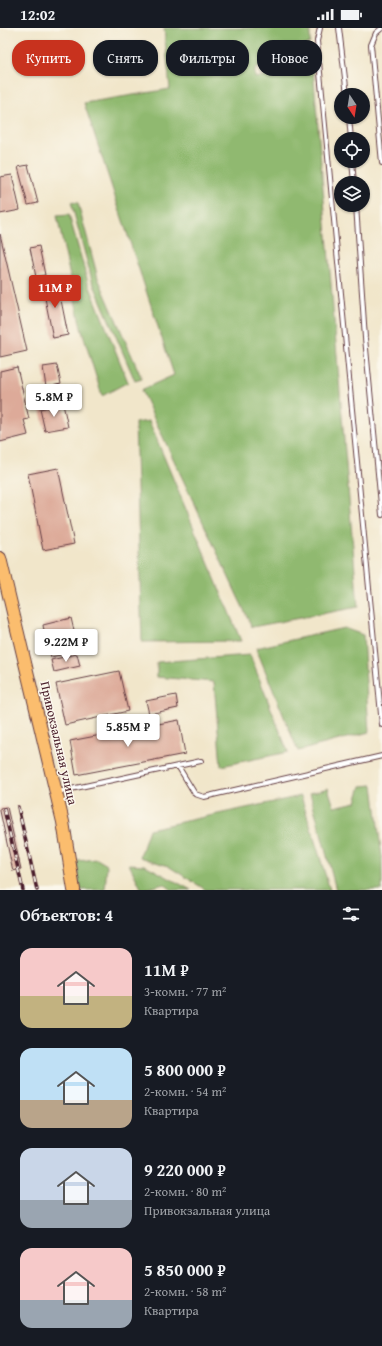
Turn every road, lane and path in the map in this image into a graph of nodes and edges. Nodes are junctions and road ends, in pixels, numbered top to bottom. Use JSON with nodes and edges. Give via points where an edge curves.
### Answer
{"nodes":[{"id":1,"x":320,"y":28,"type":"edge"},
{"id":2,"x":339,"y":28,"type":"edge"},
{"id":3,"x":382,"y":28,"type":"edge"},
{"id":4,"x":346,"y":88,"type":"edge"},
{"id":5,"x":382,"y":163,"type":"edge"},
{"id":6,"x":357,"y":212,"type":"edge"},
{"id":7,"x":382,"y":515,"type":"edge"},
{"id":8,"x":0,"y":558,"type":"edge"},
{"id":9,"x":382,"y":725,"type":"edge"},
{"id":10,"x":382,"y":756,"type":"edge"},
{"id":11,"x":201,"y":761,"type":"dead end"},
{"id":12,"x":178,"y":766,"type":"junction"},
{"id":13,"x":56,"y":792,"type":"junction"},
{"id":14,"x":74,"y":890,"type":"edge"}],
"edges":[{"from":1,"to":9,"type":"lane","via":[[317,41]]},
{"from":2,"to":4,"type":"lane"},
{"from":3,"to":5,"type":"lane","via":[[376,33],[371,45]]},
{"from":6,"to":7,"type":"lane"},
{"from":8,"to":13,"type":"main road","name":"Привокзальная улица"},
{"from":10,"to":12,"type":"lane","via":[[204,797],[194,794]]},
{"from":11,"to":12,"type":"lane"},
{"from":12,"to":13,"type":"lane"},
{"from":13,"to":14,"type":"main road","name":"Привокзальная улица"}]}
